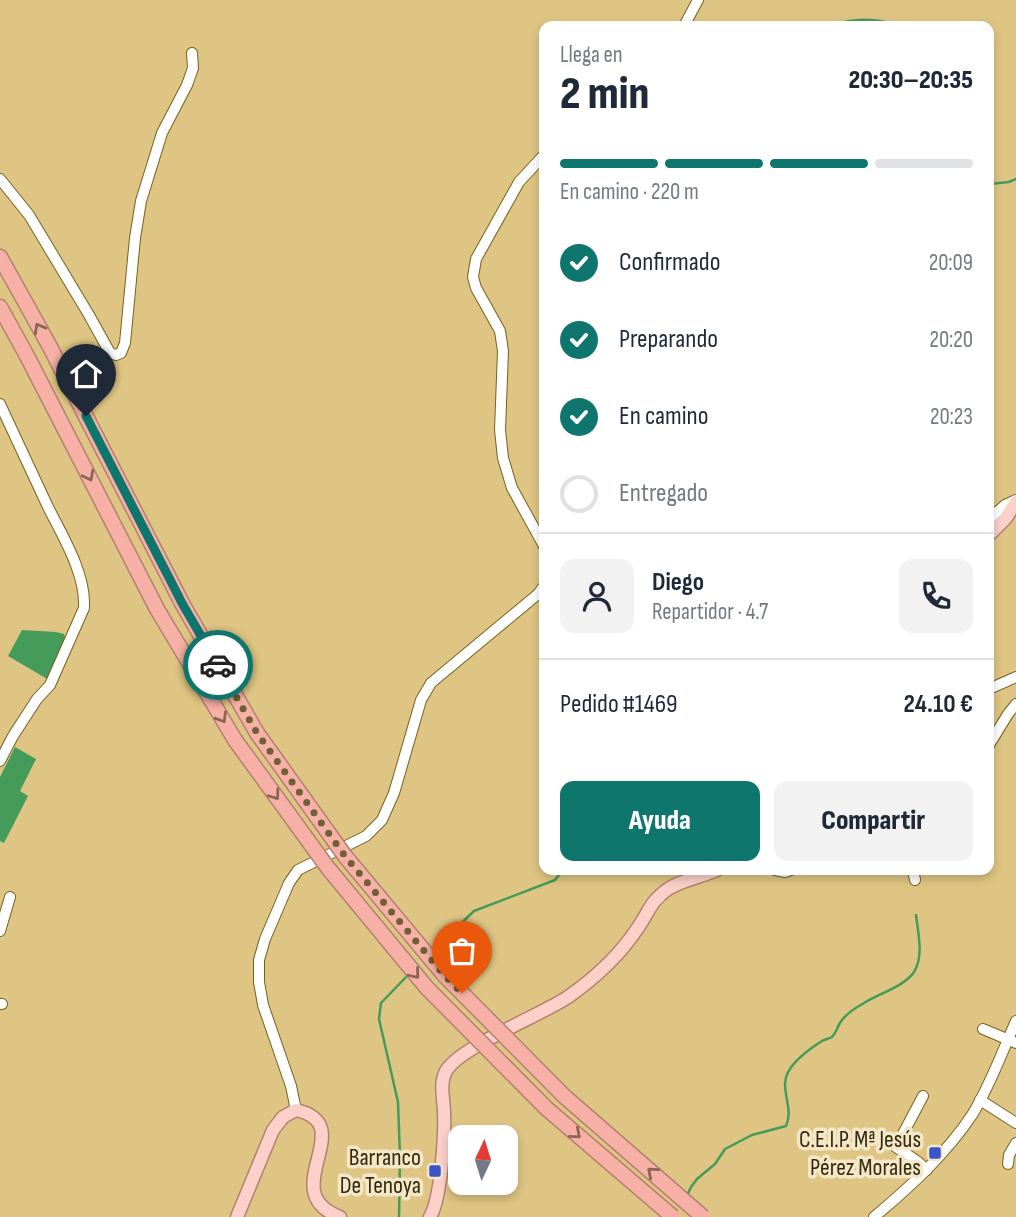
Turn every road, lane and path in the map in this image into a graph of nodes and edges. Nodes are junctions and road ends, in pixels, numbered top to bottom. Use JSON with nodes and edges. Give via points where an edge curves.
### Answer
{"nodes":[{"id":1,"x":698,"y":0,"type":"edge"},
{"id":2,"x":687,"y":21,"type":"edge"},
{"id":3,"x":192,"y":53,"type":"dead end"},
{"id":4,"x":539,"y":160,"type":"edge"},
{"id":5,"x":0,"y":179,"type":"edge"},
{"id":6,"x":0,"y":257,"type":"edge"},
{"id":7,"x":0,"y":307,"type":"edge"},
{"id":8,"x":0,"y":404,"type":"edge"},
{"id":9,"x":1016,"y":501,"type":"edge"},
{"id":10,"x":994,"y":515,"type":"edge"},
{"id":11,"x":994,"y":530,"type":"edge"},
{"id":12,"x":539,"y":537,"type":"edge"},
{"id":13,"x":539,"y":593,"type":"edge"},
{"id":14,"x":1016,"y":677,"type":"edge"},
{"id":15,"x":994,"y":687,"type":"edge"},
{"id":16,"x":1016,"y":704,"type":"edge"},
{"id":17,"x":1012,"y":715,"type":"edge"},
{"id":18,"x":994,"y":738,"type":"edge"},
{"id":19,"x":0,"y":761,"type":"edge"},
{"id":20,"x":704,"y":875,"type":"edge"},
{"id":21,"x":10,"y":897,"type":"dead end"},
{"id":22,"x":0,"y":931,"type":"edge"},
{"id":23,"x":1016,"y":1021,"type":"edge"},
{"id":24,"x":983,"y":1029,"type":"dead end"},
{"id":25,"x":1012,"y":1042,"type":"edge"},
{"id":26,"x":923,"y":1096,"type":"dead end"},
{"id":27,"x":980,"y":1100,"type":"junction"},
{"id":28,"x":296,"y":1110,"type":"junction"},
{"id":29,"x":1016,"y":1124,"type":"edge"},
{"id":30,"x":1016,"y":1143,"type":"edge"},
{"id":31,"x":1008,"y":1164,"type":"dead end"},
{"id":32,"x":926,"y":1170,"type":"junction"},
{"id":33,"x":237,"y":1217,"type":"edge"},
{"id":34,"x":340,"y":1217,"type":"edge"},
{"id":35,"x":430,"y":1217,"type":"edge"},
{"id":36,"x":673,"y":1217,"type":"edge"},
{"id":37,"x":703,"y":1217,"type":"edge"},
{"id":38,"x":874,"y":1217,"type":"edge"}],
"edges":[{"from":1,"to":2,"type":"street"},
{"from":3,"to":5,"type":"street","via":[[193,68],[162,133],[141,201],[121,353],[110,353],[29,215]]},
{"from":4,"to":12,"type":"street","via":[[519,182],[476,259],[473,277],[500,331],[503,458],[512,488]]},
{"from":37,"to":6,"type":"highway","one_way":true,"bridge":true,"via":[[564,1096],[445,976],[345,856],[257,733],[183,605]]},
{"from":7,"to":36,"type":"highway","one_way":true,"bridge":true,"via":[[157,609],[235,740],[328,868],[427,988],[546,1108]]},
{"from":8,"to":19,"type":"street","via":[[85,594],[84,608],[50,685]]},
{"from":9,"to":10,"type":"street"},
{"from":9,"to":11,"type":"main road"},
{"from":13,"to":28,"type":"street","via":[[431,683],[421,700],[382,820],[366,836],[298,870],[289,883],[265,939],[258,982]]},
{"from":14,"to":15,"type":"street"},
{"from":16,"to":17,"type":"street"},
{"from":17,"to":18,"type":"street"},
{"from":20,"to":35,"type":"main road","via":[[669,888],[650,905],[616,956],[583,986],[479,1045],[445,1071],[442,1156]]},
{"from":21,"to":22,"type":"street"},
{"from":23,"to":25,"type":"street"},
{"from":24,"to":25,"type":"street"},
{"from":25,"to":27,"type":"street"},
{"from":26,"to":32,"type":"street","via":[[896,1147]]},
{"from":27,"to":29,"type":"street"},
{"from":27,"to":32,"type":"street"},
{"from":28,"to":33,"type":"main road","via":[[273,1130]]},
{"from":28,"to":34,"type":"main road","via":[[310,1113],[320,1124],[323,1142],[313,1189],[318,1203]]},
{"from":30,"to":31,"type":"street"},
{"from":32,"to":38,"type":"street"}]}
